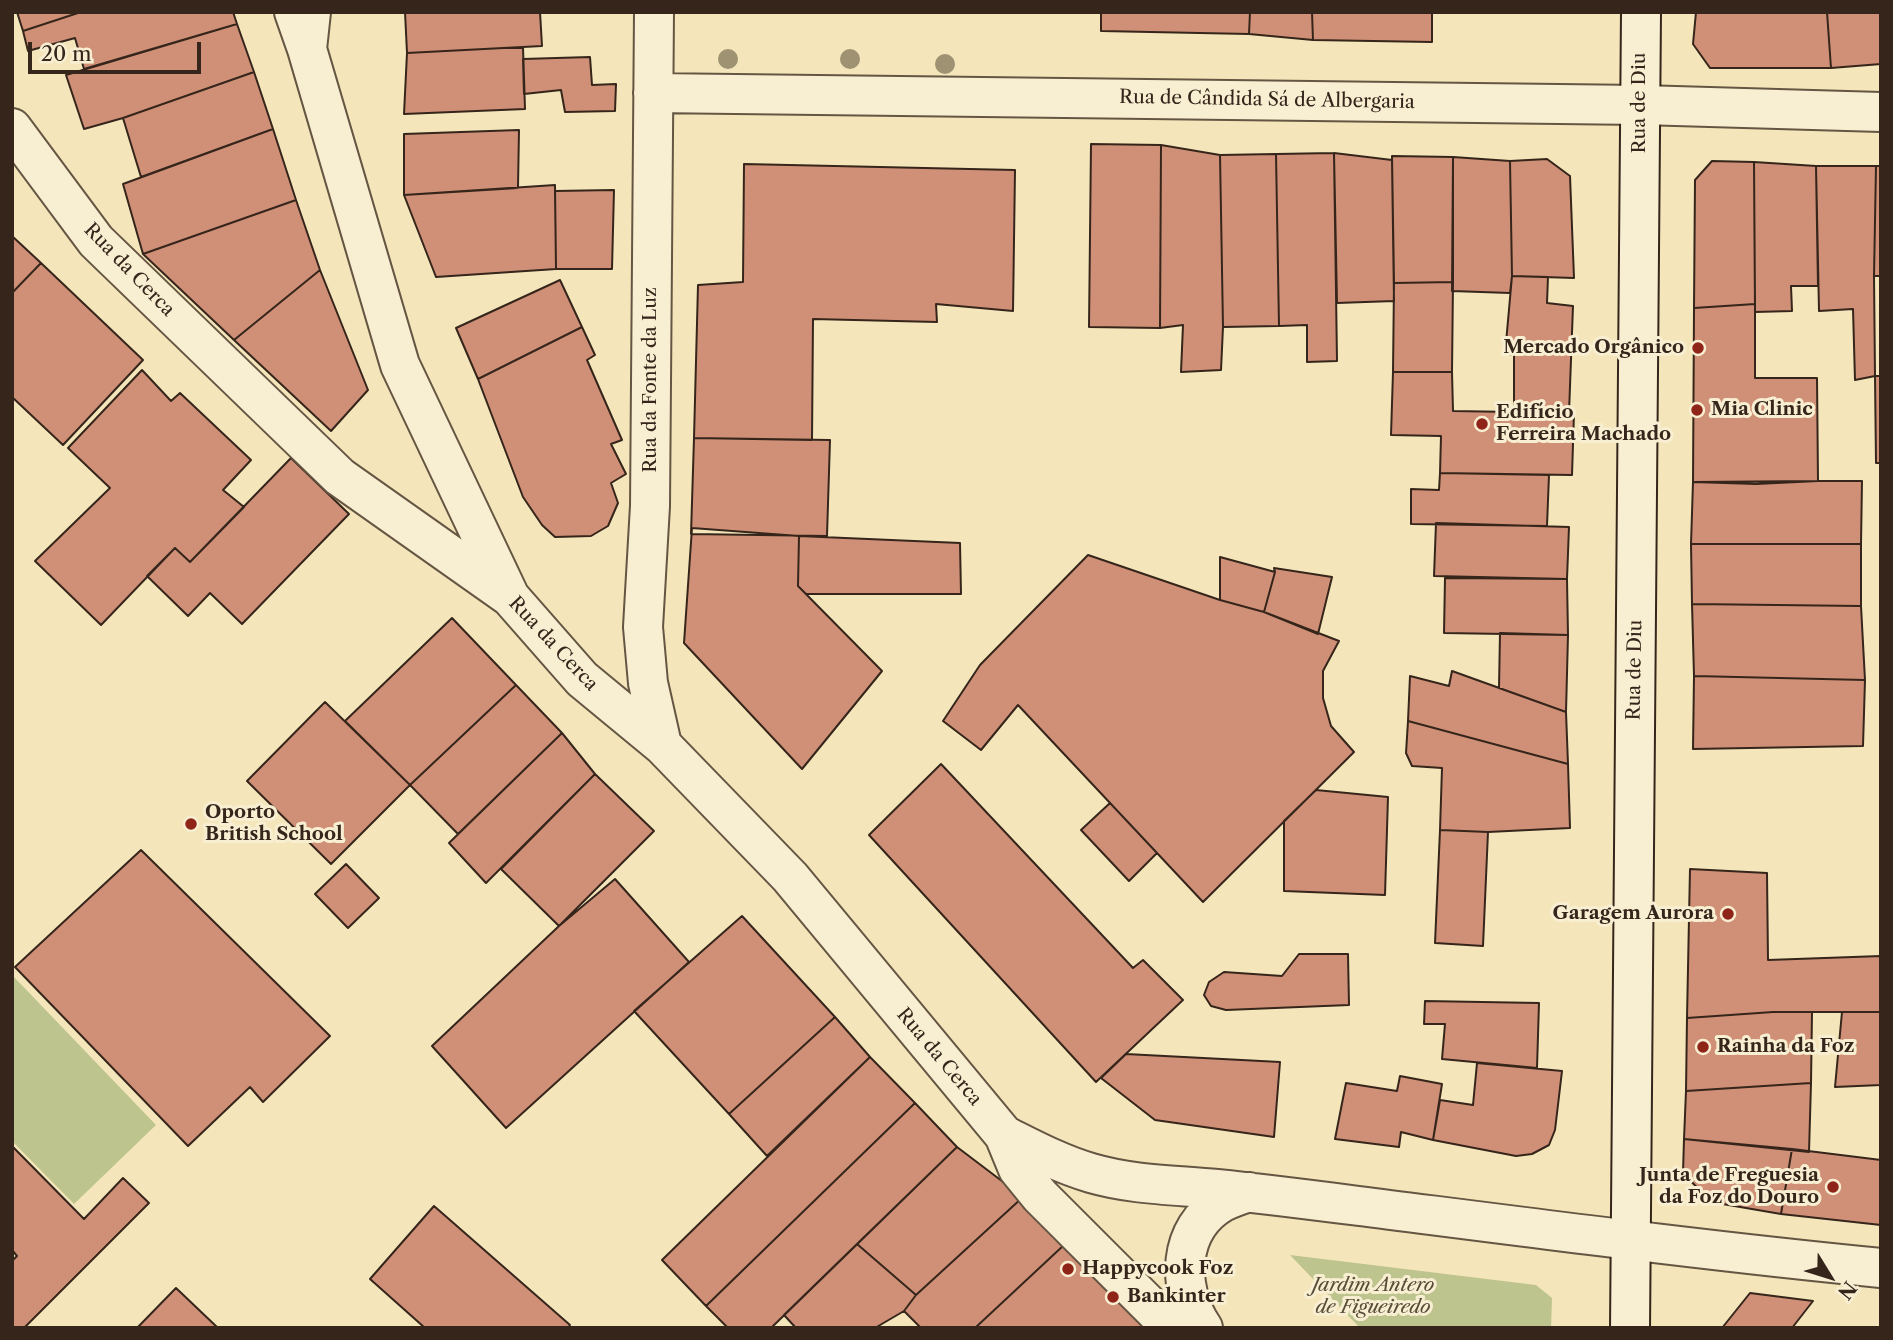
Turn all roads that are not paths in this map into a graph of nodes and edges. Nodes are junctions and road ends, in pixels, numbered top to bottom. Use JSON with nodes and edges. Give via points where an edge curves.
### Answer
{"nodes":[{"id":1,"x":295,"y":12,"type":"edge"},
{"id":2,"x":311,"y":12,"type":"edge"},
{"id":3,"x":654,"y":12,"type":"edge"},
{"id":4,"x":1641,"y":12,"type":"edge"},
{"id":5,"x":307,"y":49,"type":"junction"},
{"id":6,"x":653,"y":93,"type":"junction"},
{"id":7,"x":1641,"y":105,"type":"junction"},
{"id":8,"x":1881,"y":112,"type":"edge"},
{"id":9,"x":12,"y":128,"type":"edge"},
{"id":10,"x":510,"y":597,"type":"junction"},
{"id":11,"x":662,"y":746,"type":"junction"},
{"id":12,"x":1004,"y":1135,"type":"junction"},
{"id":13,"x":1249,"y":1192,"type":"junction"},
{"id":14,"x":1629,"y":1240,"type":"junction"},
{"id":15,"x":1881,"y":1268,"type":"edge"},
{"id":16,"x":1172,"y":1328,"type":"edge"},
{"id":17,"x":1203,"y":1328,"type":"edge"},
{"id":18,"x":1630,"y":1328,"type":"edge"}],
"edges":[{"from":1,"to":5,"type":"street"},
{"from":2,"to":5,"type":"street"},
{"from":3,"to":6,"type":"street","name":"Rua da Fonte da Luz"},
{"from":4,"to":7,"type":"street","name":"Rua de Diu"},
{"from":5,"to":10,"type":"street","via":[[400,365]]},
{"from":6,"to":7,"type":"street","name":"Rua de Cândida Sá de Albergaria"},
{"from":6,"to":11,"type":"street","name":"Rua da Fonte da Luz","via":[[650,506],[643,627],[648,683]]},
{"from":7,"to":8,"type":"street","name":"Rua de Cândida Sá de Albergaria"},
{"from":7,"to":14,"type":"street","name":"Rua de Diu"},
{"from":9,"to":10,"type":"street","name":"Rua da Cerca","via":[[96,241],[340,477]]},
{"from":10,"to":11,"type":"street","name":"Rua da Cerca","via":[[582,679]]},
{"from":11,"to":12,"type":"street","name":"Rua da Cerca","via":[[790,877]]},
{"from":12,"to":13,"type":"street","name":"Rua da Cerca","via":[[1050,1159],[1092,1173]]},
{"from":12,"to":16,"type":"street","name":"Rua da Cerca","via":[[1018,1169],[1041,1196]]},
{"from":13,"to":14,"type":"street"},
{"from":13,"to":17,"type":"street","via":[[1222,1203],[1192,1235],[1184,1279]]},
{"from":14,"to":15,"type":"street"},
{"from":14,"to":18,"type":"street","name":"Rua de Diu"}]}
